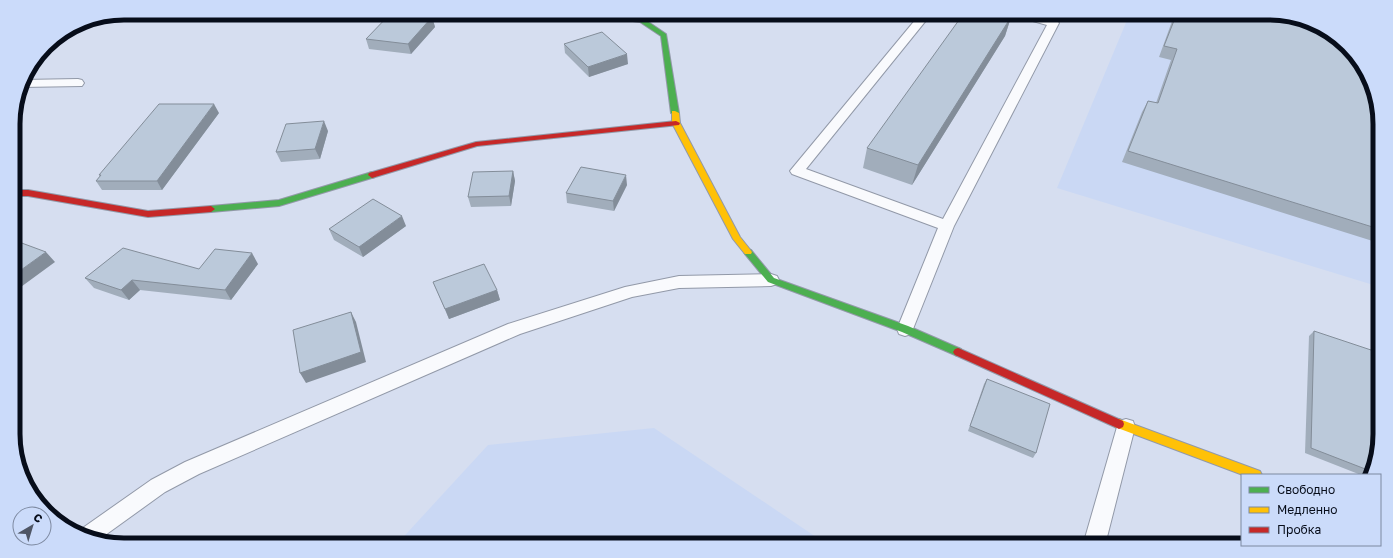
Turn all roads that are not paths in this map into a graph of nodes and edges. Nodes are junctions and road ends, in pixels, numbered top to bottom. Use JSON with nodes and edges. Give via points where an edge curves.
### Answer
{"nodes":[{"id":1,"x":642,"y":20,"type":"edge"},
{"id":2,"x":921,"y":20,"type":"edge"},
{"id":3,"x":1041,"y":20,"type":"edge"},
{"id":4,"x":78,"y":83,"type":"dead end"},
{"id":5,"x":28,"y":84,"type":"edge"},
{"id":6,"x":676,"y":123,"type":"junction"},
{"id":7,"x":20,"y":193,"type":"edge"},
{"id":8,"x":947,"y":226,"type":"junction"},
{"id":9,"x":770,"y":280,"type":"junction"},
{"id":10,"x":905,"y":329,"type":"junction"},
{"id":11,"x":1126,"y":427,"type":"junction"},
{"id":12,"x":1253,"y":474,"type":"edge"},
{"id":13,"x":91,"y":533,"type":"edge"},
{"id":14,"x":1096,"y":538,"type":"edge"}],
"edges":[{"from":1,"to":6,"type":"street","via":[[664,35]]},
{"from":2,"to":8,"type":"lane","via":[[797,171]]},
{"from":3,"to":8,"type":"lane","via":[[1052,23]]},
{"from":4,"to":5,"type":"lane"},
{"from":6,"to":7,"type":"street","via":[[476,144],[278,203],[148,214]]},
{"from":6,"to":9,"type":"street","via":[[737,239]]},
{"from":8,"to":10,"type":"lane"},
{"from":9,"to":10,"type":"street"},
{"from":9,"to":13,"type":"lane","via":[[679,282],[631,291],[514,329],[192,468],[158,486]]},
{"from":10,"to":11,"type":"street"},
{"from":11,"to":12,"type":"street"},
{"from":11,"to":14,"type":"lane"}]}
